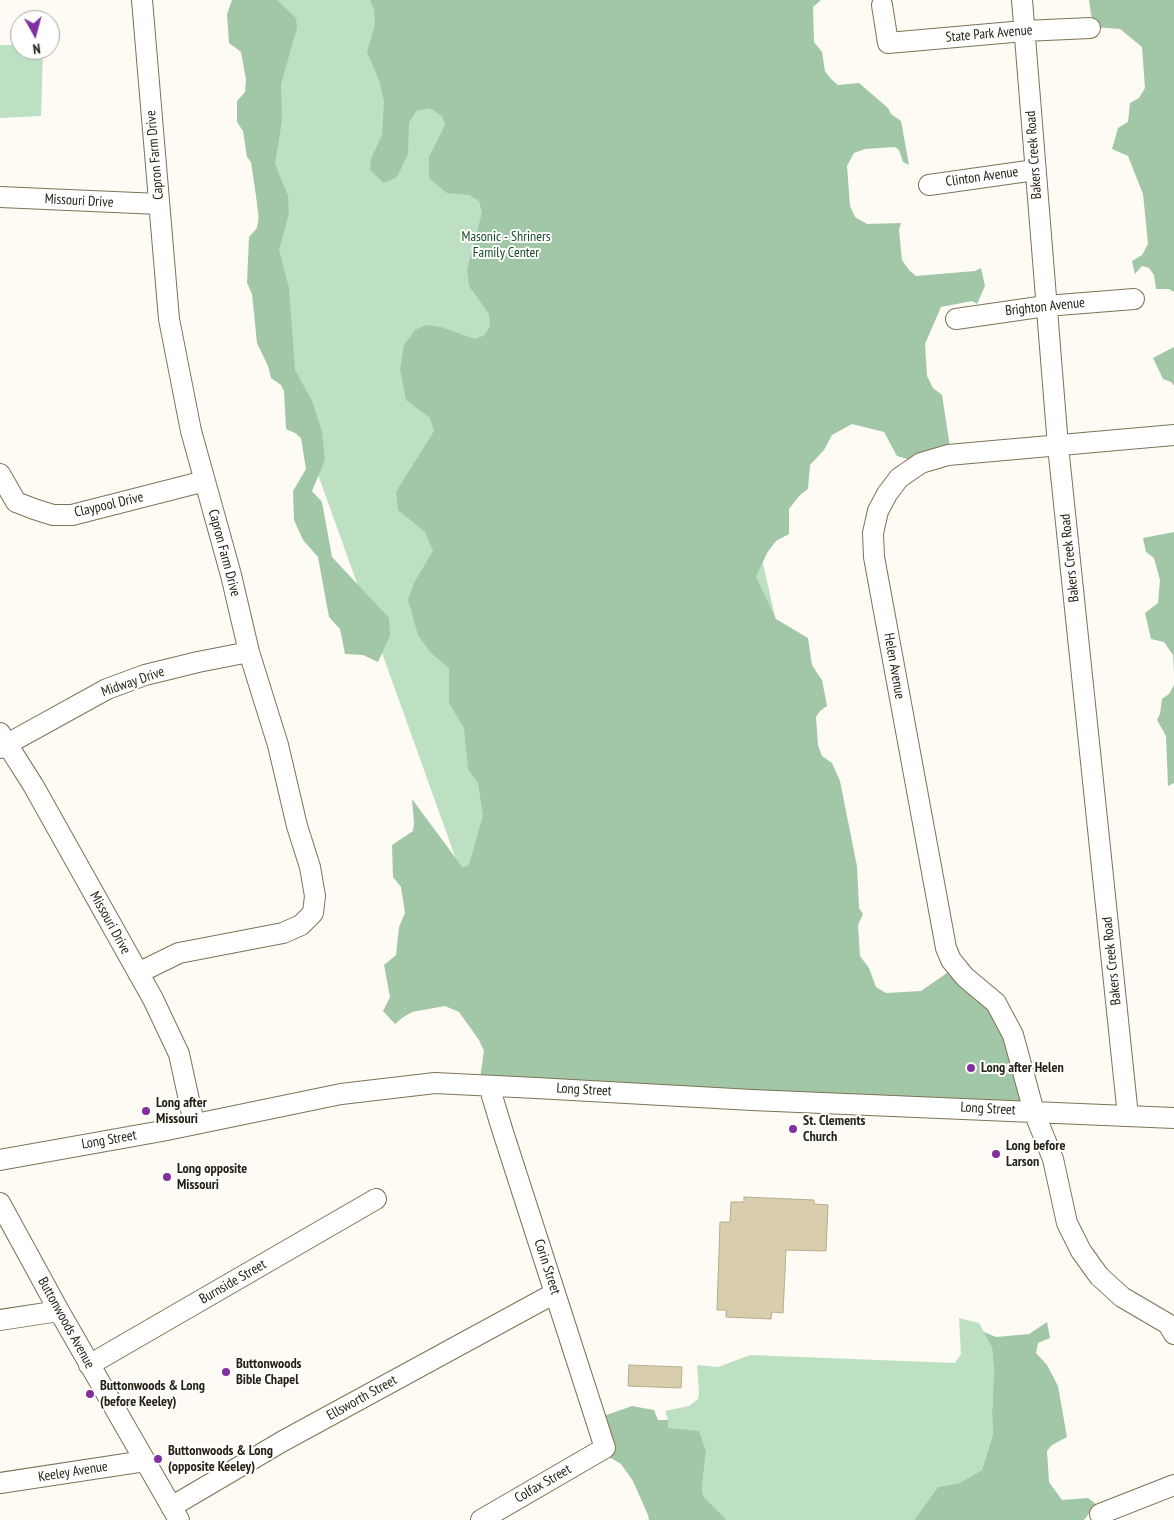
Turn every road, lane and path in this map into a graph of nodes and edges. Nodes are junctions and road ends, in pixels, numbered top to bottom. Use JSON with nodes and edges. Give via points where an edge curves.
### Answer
{"nodes":[{"id":1,"x":142,"y":0,"type":"edge"},
{"id":2,"x":1022,"y":0,"type":"edge"},
{"id":3,"x":882,"y":5,"type":"dead end"},
{"id":4,"x":1090,"y":28,"type":"dead end"},
{"id":5,"x":1024,"y":31,"type":"junction"},
{"id":6,"x":1036,"y":170,"type":"junction"},
{"id":7,"x":929,"y":185,"type":"dead end"},
{"id":8,"x":0,"y":197,"type":"edge"},
{"id":9,"x":159,"y":204,"type":"junction"},
{"id":10,"x":1134,"y":299,"type":"dead end"},
{"id":11,"x":1046,"y":306,"type":"junction"},
{"id":12,"x":956,"y":319,"type":"dead end"},
{"id":13,"x":1174,"y":435,"type":"edge"},
{"id":14,"x":1058,"y":446,"type":"junction"},
{"id":15,"x":0,"y":474,"type":"edge"},
{"id":16,"x":205,"y":481,"type":"junction"},
{"id":17,"x":249,"y":652,"type":"junction"},
{"id":18,"x":3,"y":742,"type":"edge"},
{"id":19,"x":138,"y":972,"type":"junction"},
{"id":20,"x":489,"y":1086,"type":"junction"},
{"id":21,"x":1034,"y":1112,"type":"junction"},
{"id":22,"x":1128,"y":1116,"type":"junction"},
{"id":23,"x":1174,"y":1118,"type":"edge"},
{"id":24,"x":194,"y":1124,"type":"junction"},
{"id":25,"x":0,"y":1160,"type":"edge"},
{"id":26,"x":376,"y":1199,"type":"dead end"},
{"id":27,"x":0,"y":1203,"type":"edge"},
{"id":28,"x":555,"y":1293,"type":"junction"},
{"id":29,"x":59,"y":1311,"type":"junction"},
{"id":30,"x":0,"y":1320,"type":"edge"},
{"id":31,"x":1174,"y":1334,"type":"edge"},
{"id":32,"x":89,"y":1365,"type":"junction"},
{"id":33,"x":605,"y":1448,"type":"joint"},
{"id":34,"x":145,"y":1461,"type":"junction"},
{"id":35,"x":0,"y":1483,"type":"edge"},
{"id":36,"x":1174,"y":1485,"type":"edge"},
{"id":37,"x":175,"y":1513,"type":"edge"},
{"id":38,"x":1100,"y":1514,"type":"dead end"},
{"id":39,"x":481,"y":1520,"type":"edge"}],
"edges":[{"from":1,"to":9,"type":"street","name":"Capron Farm Drive"},
{"from":2,"to":5,"type":"street","name":"Bakers Creek Road"},
{"from":3,"to":5,"type":"street","name":"State Park Avenue","via":[[888,43]]},
{"from":4,"to":5,"type":"street","name":"State Park Avenue"},
{"from":5,"to":6,"type":"street","name":"Bakers Creek Road"},
{"from":6,"to":7,"type":"street","name":"Clinton Avenue"},
{"from":6,"to":11,"type":"street","name":"Bakers Creek Road"},
{"from":8,"to":9,"type":"street","name":"Missouri Drive"},
{"from":9,"to":16,"type":"street","name":"Capron Farm Drive","via":[[169,319],[191,432]]},
{"from":10,"to":11,"type":"street","name":"Brighton Avenue"},
{"from":11,"to":12,"type":"street","name":"Brighton Avenue"},
{"from":11,"to":14,"type":"street","name":"Bakers Creek Road"},
{"from":13,"to":14,"type":"street","name":"Helen Avenue"},
{"from":14,"to":21,"type":"street","name":"Helen Avenue","via":[[948,455],[921,463],[900,478],[887,494],[878,511],[873,533],[874,556],[946,948],[965,977],[996,1003],[1014,1035]]},
{"from":14,"to":22,"type":"street","name":"Bakers Creek Road"},
{"from":15,"to":16,"type":"street","name":"Claypool Drive","via":[[16,502],[52,515],[72,515]]},
{"from":16,"to":17,"type":"street","name":"Capron Farm Drive"},
{"from":17,"to":18,"type":"street","name":"Midway Drive","via":[[145,675],[107,689]]},
{"from":17,"to":19,"type":"street","name":"Capron Farm Drive","via":[[278,745],[310,867],[316,896],[313,913],[301,925],[284,933],[179,953]]},
{"from":18,"to":19,"type":"street","name":"Missouri Drive","via":[[33,785]]},
{"from":19,"to":24,"type":"street","name":"Missouri Drive","via":[[178,1054]]},
{"from":20,"to":21,"type":"street","name":"Long Street"},
{"from":20,"to":24,"type":"street","name":"Long Street","via":[[435,1084],[341,1094]]},
{"from":20,"to":28,"type":"street","name":"Corin Street"},
{"from":21,"to":22,"type":"street","name":"Long Street"},
{"from":21,"to":31,"type":"street","name":"Helen Avenue","via":[[1053,1160],[1067,1223],[1080,1251],[1122,1296],[1168,1324]]},
{"from":22,"to":23,"type":"street","name":"Long Street"},
{"from":24,"to":25,"type":"street","name":"Long Street"},
{"from":26,"to":32,"type":"street","name":"Burnside Street"},
{"from":27,"to":29,"type":"street","name":"Buttonwoods Avenue"},
{"from":28,"to":33,"type":"street","name":"Corin Street"},
{"from":28,"to":37,"type":"street","name":"Ellsworth Street","via":[[288,1438]]},
{"from":29,"to":30,"type":"street"},
{"from":29,"to":32,"type":"street","name":"Buttonwoods Avenue"},
{"from":32,"to":34,"type":"street","name":"Buttonwoods Avenue"},
{"from":33,"to":39,"type":"street","name":"Colfax Street"},
{"from":34,"to":35,"type":"street","name":"Keeley Avenue"},
{"from":34,"to":37,"type":"street","name":"Buttonwoods Avenue"},
{"from":36,"to":38,"type":"street"}]}
